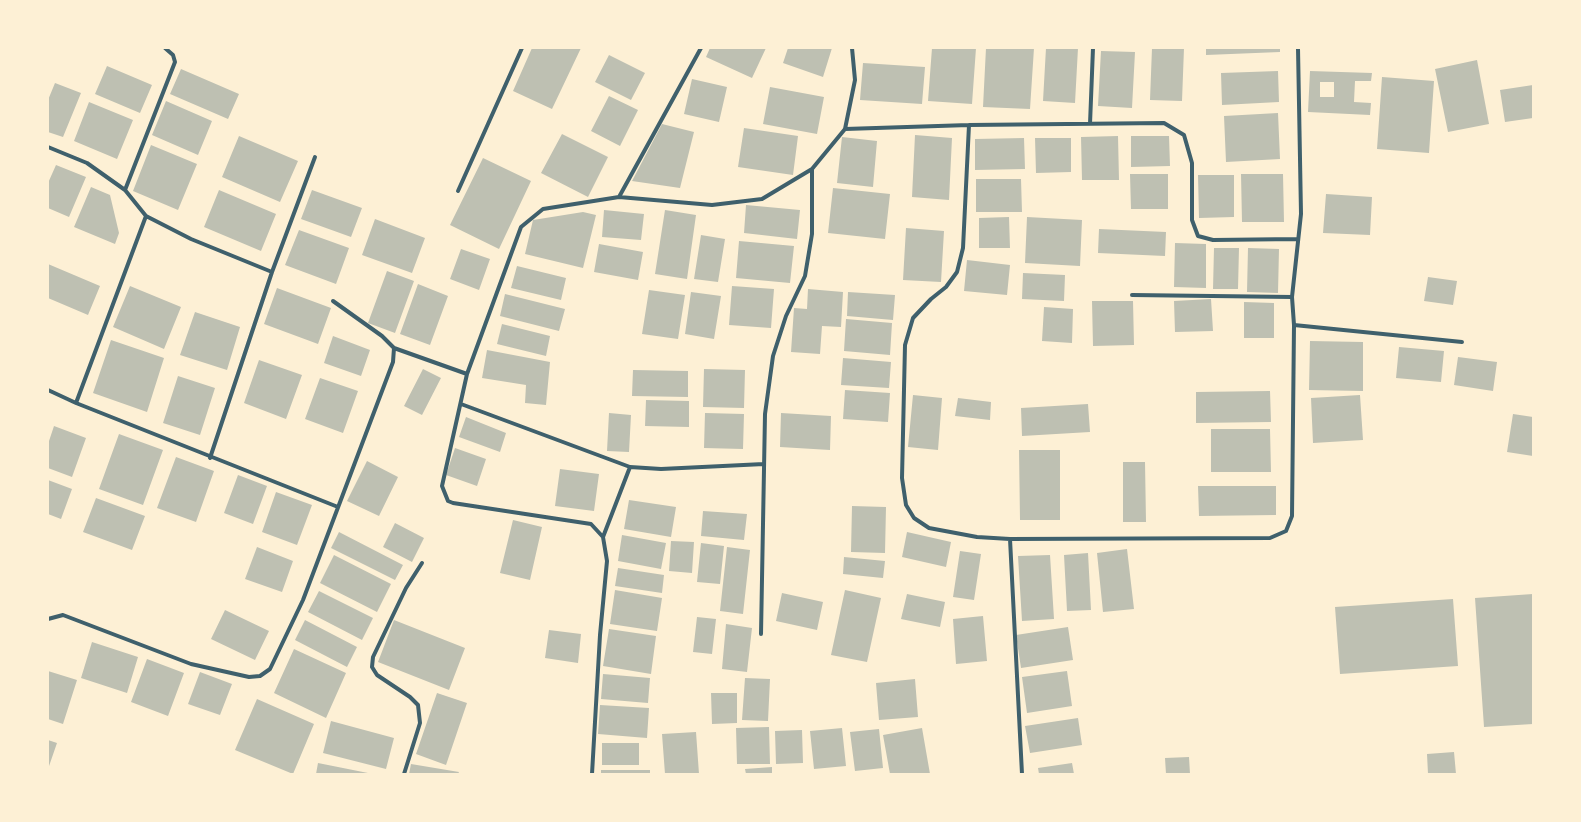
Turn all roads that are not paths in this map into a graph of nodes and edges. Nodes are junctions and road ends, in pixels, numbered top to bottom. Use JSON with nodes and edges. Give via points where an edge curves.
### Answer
{"nodes":[{"id":1,"x":165,"y":48,"type":"edge"},
{"id":2,"x":522,"y":48,"type":"edge"},
{"id":3,"x":701,"y":48,"type":"edge"},
{"id":4,"x":852,"y":48,"type":"edge"},
{"id":5,"x":1093,"y":48,"type":"edge"},
{"id":6,"x":1298,"y":48,"type":"edge"},
{"id":7,"x":1090,"y":124,"type":"junction"},
{"id":8,"x":969,"y":125,"type":"junction"},
{"id":9,"x":845,"y":129,"type":"junction"},
{"id":10,"x":48,"y":148,"type":"edge"},
{"id":11,"x":315,"y":157,"type":"dead end"},
{"id":12,"x":812,"y":169,"type":"junction"},
{"id":13,"x":125,"y":190,"type":"junction"},
{"id":14,"x":458,"y":191,"type":"dead end"},
{"id":15,"x":619,"y":197,"type":"junction"},
{"id":16,"x":146,"y":216,"type":"junction"},
{"id":17,"x":1297,"y":239,"type":"junction"},
{"id":18,"x":272,"y":272,"type":"junction"},
{"id":19,"x":1132,"y":295,"type":"dead end"},
{"id":20,"x":1292,"y":298,"type":"junction"},
{"id":21,"x":333,"y":301,"type":"dead end"},
{"id":22,"x":1294,"y":325,"type":"junction"},
{"id":23,"x":1462,"y":342,"type":"dead end"},
{"id":24,"x":394,"y":348,"type":"junction"},
{"id":25,"x":467,"y":374,"type":"junction"},
{"id":26,"x":48,"y":390,"type":"edge"},
{"id":27,"x":76,"y":403,"type":"junction"},
{"id":28,"x":461,"y":404,"type":"junction"},
{"id":29,"x":210,"y":458,"type":"junction"},
{"id":30,"x":764,"y":464,"type":"junction"},
{"id":31,"x":630,"y":467,"type":"junction"},
{"id":32,"x":338,"y":507,"type":"junction"},
{"id":33,"x":604,"y":537,"type":"junction"},
{"id":34,"x":1010,"y":539,"type":"junction"},
{"id":35,"x":422,"y":563,"type":"dead end"},
{"id":36,"x":48,"y":619,"type":"edge"},
{"id":37,"x":761,"y":634,"type":"dead end"},
{"id":38,"x":404,"y":774,"type":"edge"},
{"id":39,"x":592,"y":774,"type":"edge"},
{"id":40,"x":1022,"y":774,"type":"edge"}],
"edges":[{"from":1,"to":13,"type":"street","via":[[173,55],[175,62]]},
{"from":2,"to":14,"type":"street"},
{"from":3,"to":15,"type":"street"},
{"from":4,"to":9,"type":"street","via":[[855,80]]},
{"from":5,"to":7,"type":"street"},
{"from":6,"to":17,"type":"street","via":[[1301,214]]},
{"from":7,"to":8,"type":"street"},
{"from":7,"to":17,"type":"street","via":[[1164,123],[1184,135],[1192,162],[1192,220],[1198,236],[1213,240]]},
{"from":8,"to":9,"type":"street"},
{"from":8,"to":34,"type":"street","via":[[964,248],[957,272],[946,287],[913,318],[905,345],[902,478],[906,505],[914,518],[929,528],[977,537]]},
{"from":9,"to":12,"type":"street"},
{"from":10,"to":13,"type":"street","via":[[87,163]]},
{"from":11,"to":18,"type":"street"},
{"from":12,"to":15,"type":"street","via":[[762,199],[712,204]]},
{"from":12,"to":30,"type":"street","via":[[812,234],[805,276],[786,316],[773,356],[765,414]]},
{"from":13,"to":16,"type":"street"},
{"from":15,"to":25,"type":"street","via":[[543,209],[520,227]]},
{"from":16,"to":18,"type":"street"},
{"from":16,"to":27,"type":"street"},
{"from":17,"to":20,"type":"street"},
{"from":18,"to":29,"type":"street"},
{"from":19,"to":20,"type":"street"},
{"from":20,"to":22,"type":"street"},
{"from":21,"to":24,"type":"street","via":[[382,336]]},
{"from":22,"to":23,"type":"street"},
{"from":22,"to":34,"type":"street","via":[[1292,516],[1286,531],[1270,538]]},
{"from":24,"to":25,"type":"street"},
{"from":24,"to":32,"type":"street","via":[[393,362]]},
{"from":25,"to":28,"type":"street"},
{"from":26,"to":27,"type":"street"},
{"from":27,"to":29,"type":"street"},
{"from":28,"to":31,"type":"street"},
{"from":28,"to":33,"type":"street","via":[[442,486],[448,501],[591,524]]},
{"from":29,"to":32,"type":"street"},
{"from":30,"to":31,"type":"street","via":[[661,469]]},
{"from":30,"to":37,"type":"street"},
{"from":31,"to":33,"type":"street"},
{"from":32,"to":36,"type":"street","via":[[303,600],[270,669],[260,676],[249,677],[191,664],[63,615]]},
{"from":33,"to":39,"type":"street","via":[[607,561]]},
{"from":34,"to":40,"type":"street"},
{"from":35,"to":38,"type":"street","via":[[406,588],[373,657],[372,667],[377,675],[418,705],[420,723]]}]}
